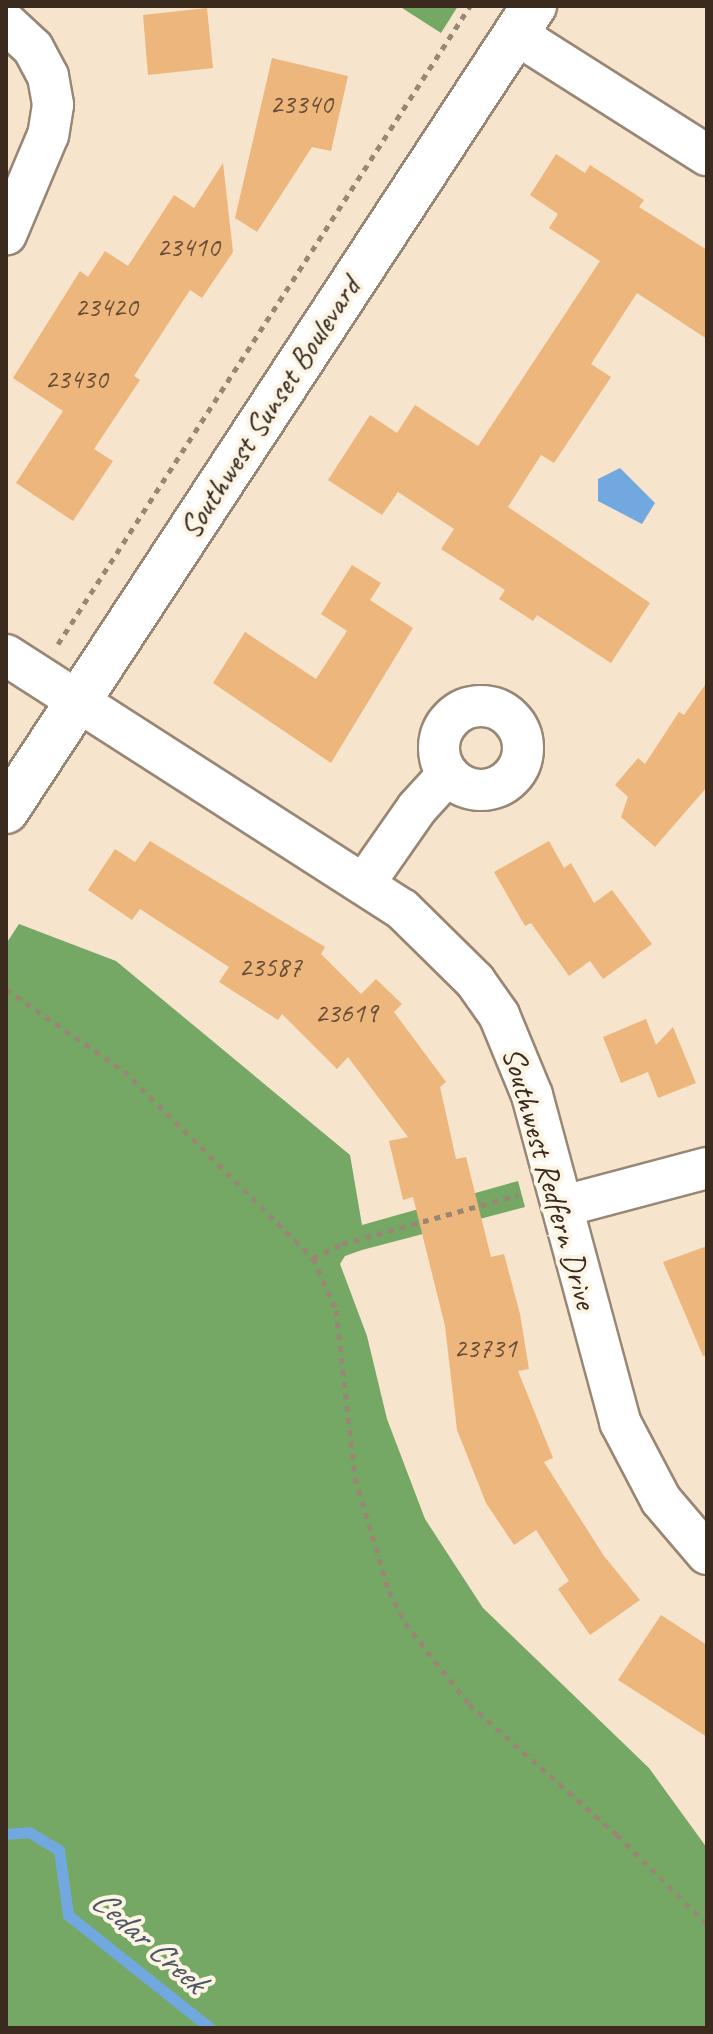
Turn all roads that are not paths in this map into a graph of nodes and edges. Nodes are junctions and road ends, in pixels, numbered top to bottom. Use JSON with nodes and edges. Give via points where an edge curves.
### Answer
{"nodes":[{"id":1,"x":525,"y":20,"type":"edge"},
{"id":2,"x":6,"y":23,"type":"edge"},
{"id":3,"x":707,"y":155,"type":"edge"},
{"id":4,"x":6,"y":235,"type":"edge"},
{"id":5,"x":6,"y":655,"type":"edge"},
{"id":6,"x":76,"y":703,"type":"junction"},
{"id":7,"x":448,"y":774,"type":"dead end"},
{"id":8,"x":6,"y":811,"type":"edge"},
{"id":9,"x":364,"y":884,"type":"junction"},
{"id":10,"x":707,"y":1168,"type":"edge"},
{"id":11,"x":561,"y":1194,"type":"junction"},
{"id":12,"x":707,"y":1554,"type":"edge"}],
"edges":[{"from":1,"to":3,"type":"street"},
{"from":1,"to":6,"type":"main road","name":"Southwest Sunset Boulevard"},
{"from":2,"to":4,"type":"street","via":[[33,48],[48,76],[53,105],[48,135]]},
{"from":5,"to":6,"type":"street","name":"Southwest Redfern Drive"},
{"from":6,"to":8,"type":"main road","name":"Southwest Sunset Boulevard"},
{"from":6,"to":9,"type":"street","name":"Southwest Redfern Drive"},
{"from":7,"to":9,"type":"street"},
{"from":9,"to":11,"type":"street","name":"Southwest Redfern Drive","via":[[437,939],[490,1001],[521,1064]]},
{"from":10,"to":11,"type":"street"},
{"from":11,"to":12,"type":"street","name":"Southwest Redfern Drive","via":[[581,1285],[625,1434],[661,1500]]}]}
